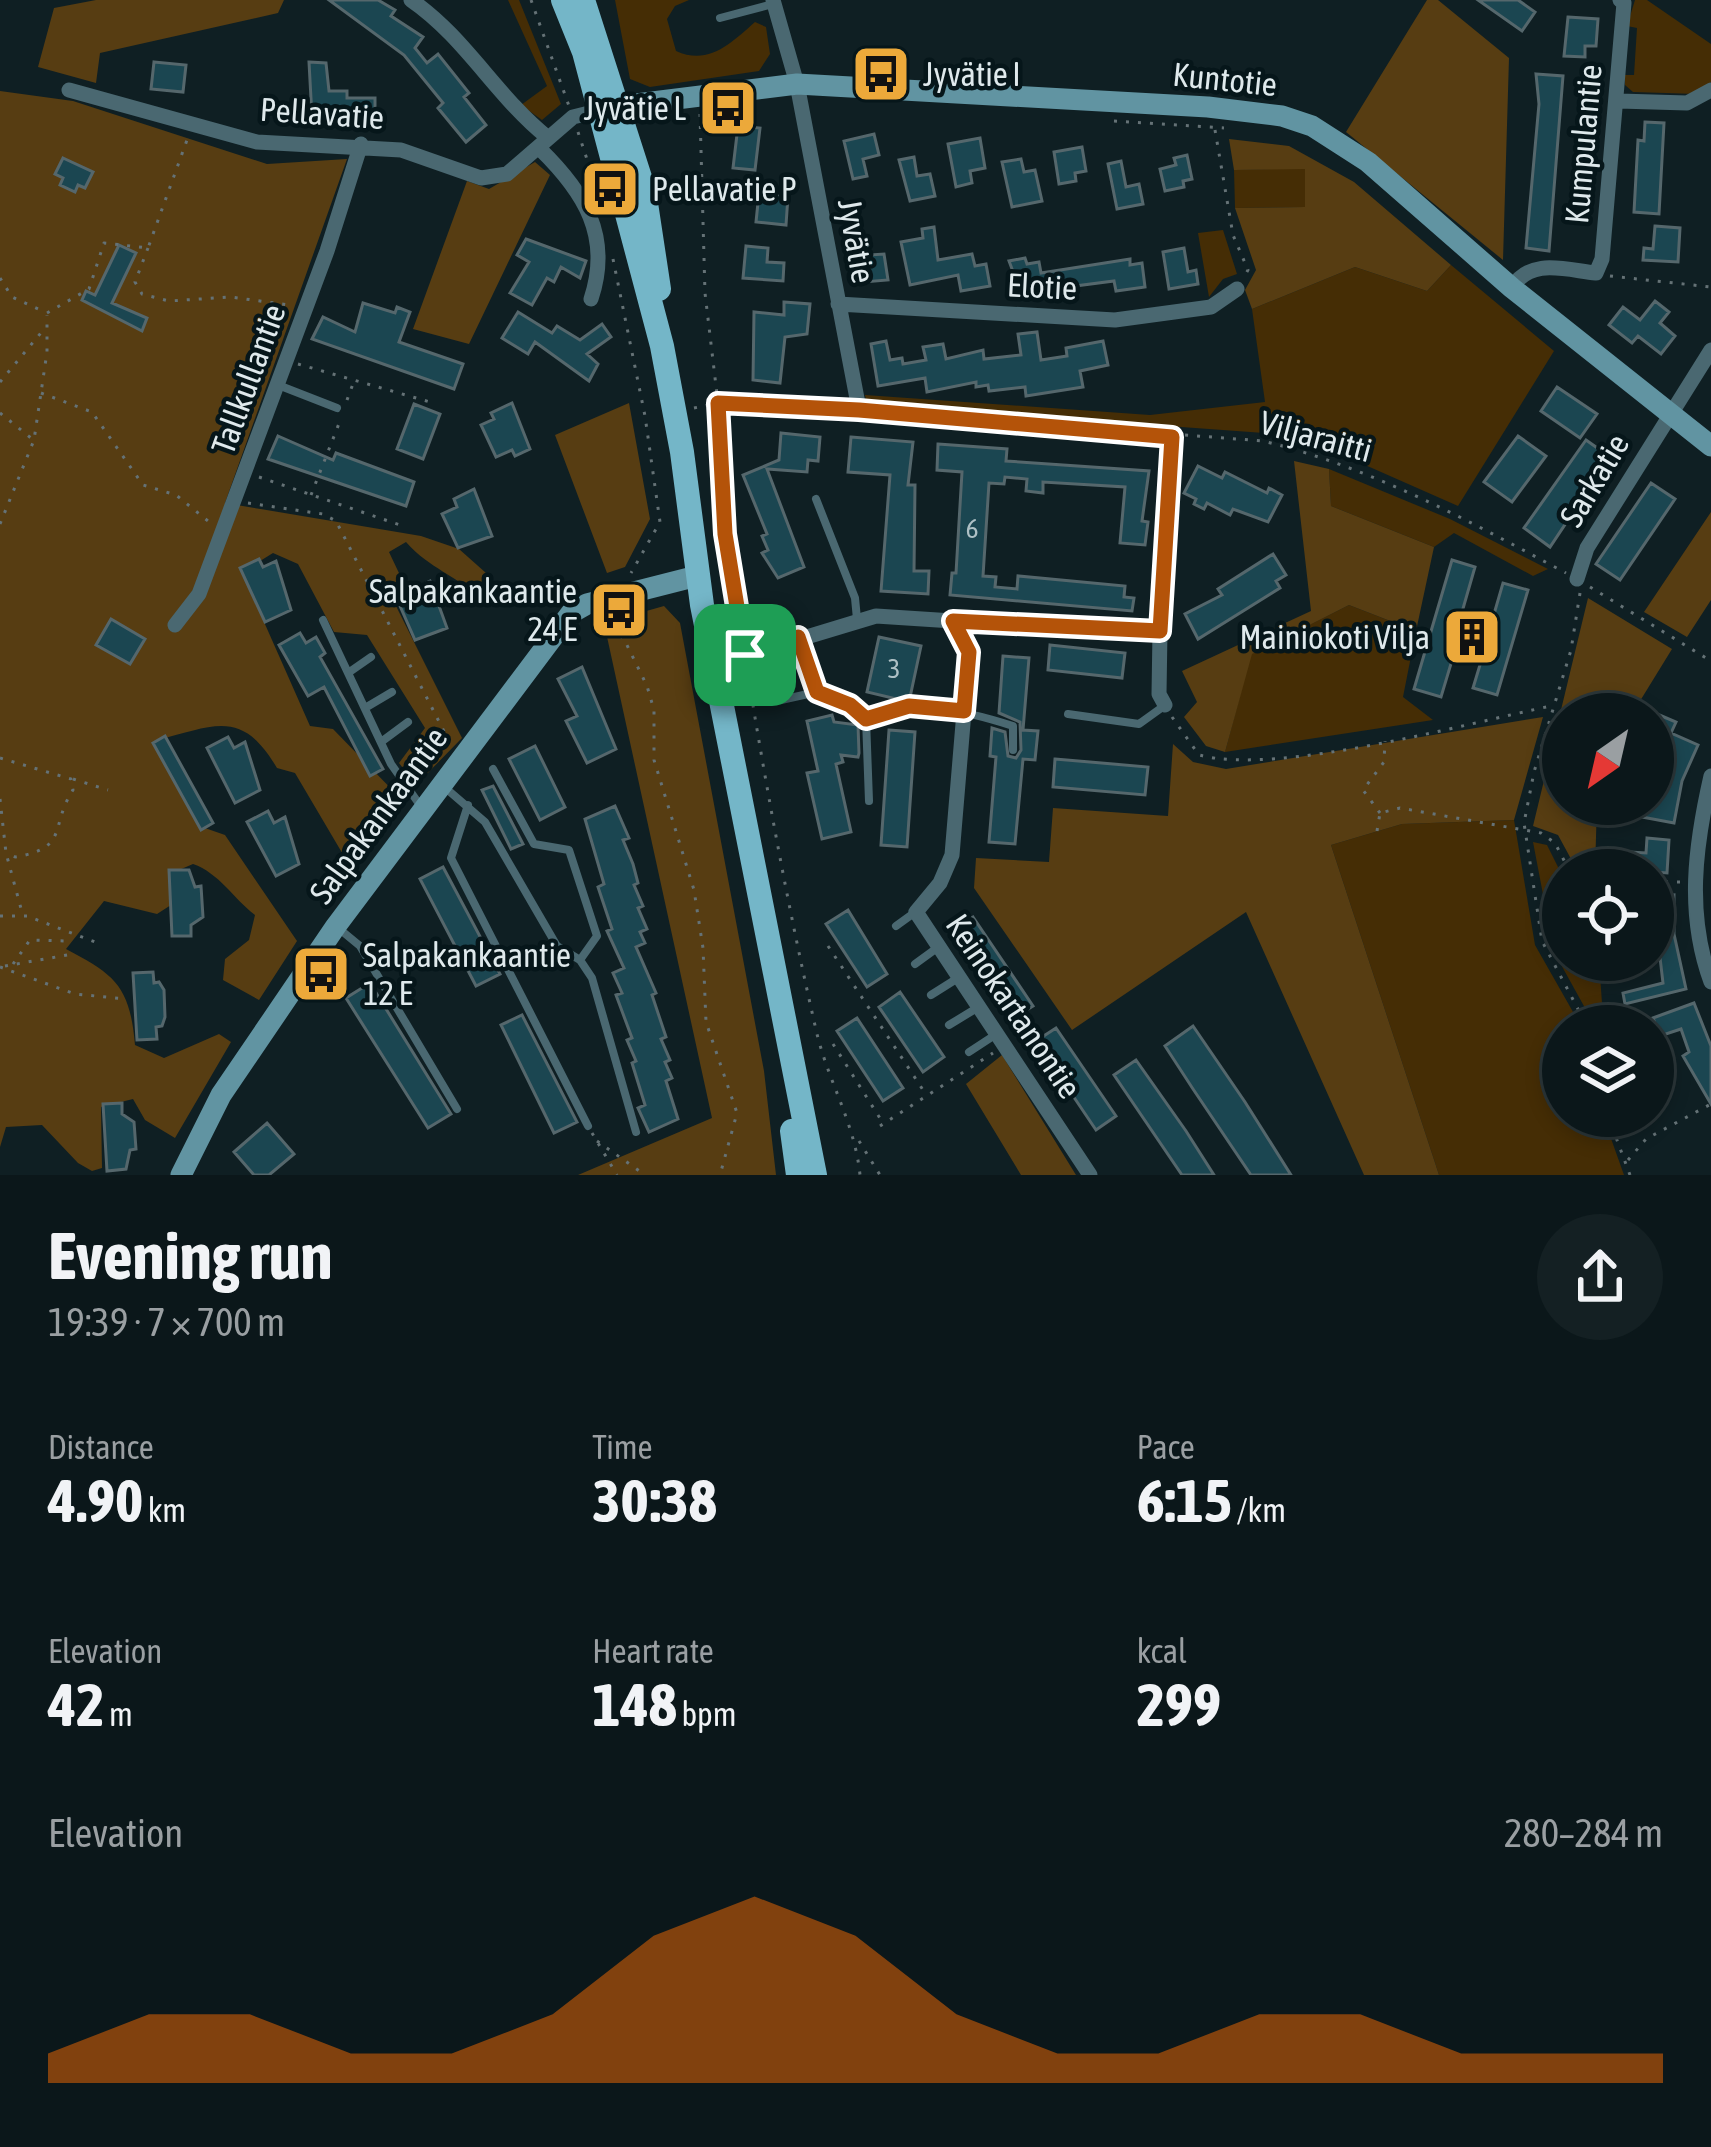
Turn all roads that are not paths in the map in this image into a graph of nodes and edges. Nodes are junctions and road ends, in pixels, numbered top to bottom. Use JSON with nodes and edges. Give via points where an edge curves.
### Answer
{"nodes":[{"id":1,"x":411,"y":0,"type":"edge"},
{"id":2,"x":563,"y":0,"type":"edge"},
{"id":3,"x":583,"y":0,"type":"edge"},
{"id":4,"x":1623,"y":1,"type":"edge"},
{"id":5,"x":774,"y":2,"type":"edge"},
{"id":6,"x":720,"y":18,"type":"dead end"},
{"id":7,"x":797,"y":84,"type":"junction"},
{"id":8,"x":69,"y":90,"type":"dead end"},
{"id":9,"x":1711,"y":90,"type":"edge"},
{"id":10,"x":1619,"y":101,"type":"junction"},
{"id":11,"x":610,"y":108,"type":"junction"},
{"id":12,"x":544,"y":143,"type":"junction"},
{"id":13,"x":361,"y":144,"type":"junction"},
{"id":14,"x":1512,"y":288,"type":"junction"},
{"id":15,"x":1237,"y":289,"type":"road end"},
{"id":16,"x":591,"y":299,"type":"dead end"},
{"id":17,"x":838,"y":304,"type":"junction"},
{"id":18,"x":1711,"y":350,"type":"edge"},
{"id":19,"x":277,"y":385,"type":"junction"},
{"id":20,"x":337,"y":409,"type":"dead end"},
{"id":21,"x":859,"y":410,"type":"road end"},
{"id":22,"x":1668,"y":414,"type":"junction"},
{"id":23,"x":1711,"y":446,"type":"edge"},
{"id":24,"x":1169,"y":478,"type":"road end"},
{"id":25,"x":816,"y":499,"type":"dead end"},
{"id":26,"x":697,"y":576,"type":"junction"},
{"id":27,"x":1577,"y":579,"type":"road end"},
{"id":28,"x":323,"y":620,"type":"dead end"},
{"id":29,"x":857,"y":620,"type":"junction"},
{"id":30,"x":953,"y":621,"type":"junction"},
{"id":31,"x":175,"y":625,"type":"dead end"},
{"id":32,"x":1160,"y":631,"type":"junction"},
{"id":33,"x":798,"y":637,"type":"junction"},
{"id":34,"x":371,"y":657,"type":"dead end"},
{"id":35,"x":714,"y":665,"type":"junction"},
{"id":36,"x":348,"y":673,"type":"junction"},
{"id":37,"x":392,"y":692,"type":"dead end"},
{"id":38,"x":817,"y":692,"type":"junction"},
{"id":39,"x":781,"y":700,"type":"dead end"},
{"id":40,"x":1166,"y":705,"type":"joint"},
{"id":41,"x":365,"y":708,"type":"junction"},
{"id":42,"x":964,"y":711,"type":"junction"},
{"id":43,"x":1068,"y":714,"type":"dead end"},
{"id":44,"x":866,"y":719,"type":"junction"},
{"id":45,"x":408,"y":722,"type":"dead end"},
{"id":46,"x":381,"y":742,"type":"junction"},
{"id":47,"x":1013,"y":750,"type":"dead end"},
{"id":48,"x":493,"y":769,"type":"dead end"},
{"id":49,"x":1711,"y":776,"type":"edge"},
{"id":50,"x":441,"y":784,"type":"junction"},
{"id":51,"x":869,"y":801,"type":"dead end"},
{"id":52,"x":468,"y":805,"type":"junction"},
{"id":53,"x":423,"y":810,"type":"junction"},
{"id":54,"x":916,"y":912,"type":"junction"},
{"id":55,"x":336,"y":926,"type":"junction"},
{"id":56,"x":896,"y":926,"type":"dead end"},
{"id":57,"x":938,"y":946,"type":"junction"},
{"id":58,"x":580,"y":960,"type":"junction"},
{"id":59,"x":915,"y":964,"type":"dead end"},
{"id":60,"x":959,"y":977,"type":"junction"},
{"id":61,"x":775,"y":980,"type":"junction"},
{"id":62,"x":1711,"y":982,"type":"edge"},
{"id":63,"x":931,"y":995,"type":"dead end"},
{"id":64,"x":978,"y":1007,"type":"junction"},
{"id":65,"x":949,"y":1025,"type":"dead end"},
{"id":66,"x":1000,"y":1040,"type":"junction"},
{"id":67,"x":969,"y":1052,"type":"dead end"},
{"id":68,"x":457,"y":1109,"type":"dead end"},
{"id":69,"x":588,"y":1126,"type":"road end"},
{"id":70,"x":636,"y":1132,"type":"dead end"},
{"id":71,"x":181,"y":1175,"type":"edge"},
{"id":72,"x":798,"y":1175,"type":"edge"},
{"id":73,"x":815,"y":1175,"type":"edge"},
{"id":74,"x":1090,"y":1175,"type":"edge"}],
"edges":[{"from":1,"to":12,"type":"street","via":[[437,18]]},
{"from":2,"to":11,"type":"main road"},
{"from":3,"to":11,"type":"main road"},
{"from":4,"to":10,"type":"street","name":"Kumpulantie"},
{"from":5,"to":6,"type":"lane"},
{"from":5,"to":7,"type":"street","name":"Jyvätie"},
{"from":7,"to":11,"type":"street","name":"Kuntotie"},
{"from":7,"to":14,"type":"street","name":"Kuntotie","via":[[1282,116],[1312,125],[1368,162]]},
{"from":7,"to":17,"type":"street","name":"Jyvätie"},
{"from":8,"to":13,"type":"street","name":"Pellavatie","via":[[257,142]]},
{"from":9,"to":10,"type":"street","via":[[1687,103]]},
{"from":10,"to":14,"type":"street","name":"Kumpulantie","via":[[1596,273],[1533,268]]},
{"from":11,"to":12,"type":"street","name":"Pellavatie","via":[[573,118]]},
{"from":11,"to":26,"type":"main road","via":[[649,218]]},
{"from":12,"to":13,"type":"street","name":"Pellavatie","via":[[507,174],[481,178]]},
{"from":12,"to":16,"type":"street","via":[[592,214],[600,251]]},
{"from":13,"to":19,"type":"street","name":"Tallkullantie"},
{"from":14,"to":22,"type":"street","name":"Kuntotie"},
{"from":15,"to":17,"type":"street","name":"Elotie","via":[[1211,307],[1115,320]]},
{"from":17,"to":21,"type":"street","name":"Jyvätie"},
{"from":18,"to":22,"type":"street","name":"Sarkatie"},
{"from":19,"to":20,"type":"lane"},
{"from":19,"to":31,"type":"street","name":"Tallkullantie","via":[[199,594]]},
{"from":22,"to":23,"type":"street","name":"Kuntotie"},
{"from":22,"to":27,"type":"street","name":"Sarkatie","via":[[1587,548]]},
{"from":24,"to":32,"type":"street"},
{"from":25,"to":29,"type":"lane"},
{"from":26,"to":35,"type":"main road"},
{"from":26,"to":50,"type":"street","name":"Salpakankaantie","via":[[572,613]]},
{"from":28,"to":36,"type":"lane"},
{"from":29,"to":30,"type":"street"},
{"from":29,"to":33,"type":"street"},
{"from":30,"to":32,"type":"street"},
{"from":30,"to":42,"type":"street","name":"Keinokartanontie","via":[[969,652]]},
{"from":32,"to":40,"type":"street","via":[[1159,694]]},
{"from":33,"to":35,"type":"street"},
{"from":33,"to":38,"type":"lane"},
{"from":34,"to":36,"type":"lane"},
{"from":35,"to":61,"type":"main road"},
{"from":36,"to":41,"type":"lane"},
{"from":37,"to":41,"type":"lane"},
{"from":38,"to":39,"type":"lane"},
{"from":38,"to":44,"type":"lane"},
{"from":40,"to":43,"type":"lane","via":[[1139,724]]},
{"from":41,"to":46,"type":"lane"},
{"from":42,"to":44,"type":"lane","via":[[909,706]]},
{"from":42,"to":47,"type":"lane","via":[[1013,726]]},
{"from":42,"to":54,"type":"street","name":"Keinokartanontie","via":[[952,855]]},
{"from":44,"to":51,"type":"lane"},
{"from":45,"to":46,"type":"lane"},
{"from":46,"to":53,"type":"lane"},
{"from":48,"to":58,"type":"lane","via":[[534,844],[569,850],[597,936]]},
{"from":49,"to":62,"type":"street","via":[[1694,903]]},
{"from":50,"to":52,"type":"lane"},
{"from":50,"to":53,"type":"street","name":"Salpakankaantie"},
{"from":52,"to":58,"type":"lane","via":[[557,946]]},
{"from":52,"to":69,"type":"lane","via":[[451,858]]},
{"from":53,"to":55,"type":"street","name":"Salpakankaantie"},
{"from":54,"to":56,"type":"lane"},
{"from":54,"to":57,"type":"street","name":"Keinokartanontie"},
{"from":55,"to":68,"type":"lane","via":[[360,946]]},
{"from":55,"to":71,"type":"street","name":"Salpakankaantie","via":[[221,1095]]},
{"from":57,"to":59,"type":"lane"},
{"from":57,"to":60,"type":"street","name":"Keinokartanontie"},
{"from":58,"to":70,"type":"lane"},
{"from":60,"to":63,"type":"lane"},
{"from":60,"to":64,"type":"street","name":"Keinokartanontie"},
{"from":61,"to":72,"type":"main road"},
{"from":61,"to":73,"type":"main road"},
{"from":64,"to":65,"type":"lane"},
{"from":64,"to":66,"type":"street","name":"Keinokartanontie"},
{"from":66,"to":67,"type":"lane"},
{"from":66,"to":74,"type":"street","name":"Keinokartanontie"}]}
